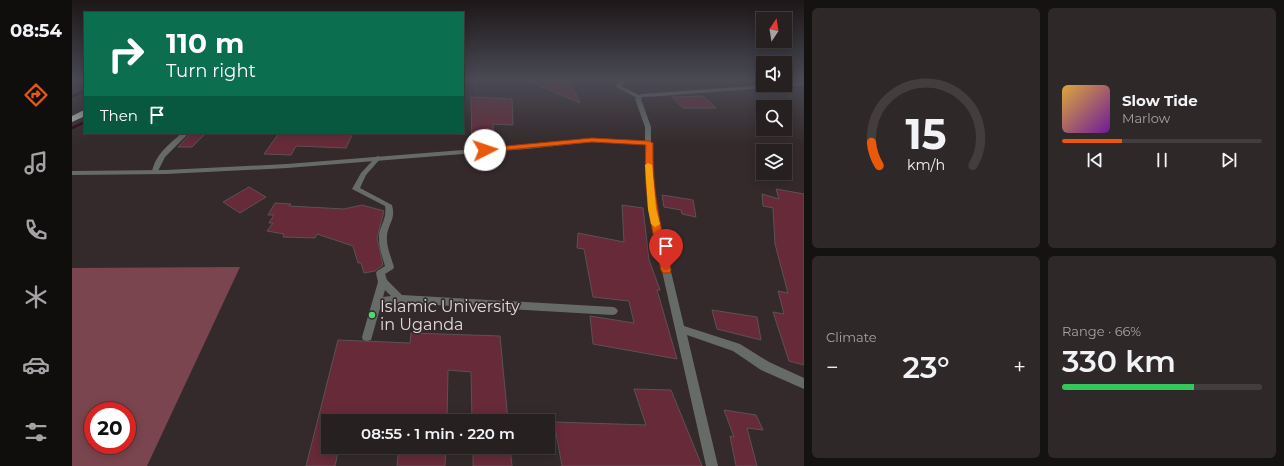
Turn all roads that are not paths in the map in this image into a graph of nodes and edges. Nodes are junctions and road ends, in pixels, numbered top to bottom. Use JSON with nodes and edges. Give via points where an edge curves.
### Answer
{"nodes":[{"id":1,"x":638,"y":102,"type":"edge"},
{"id":2,"x":84,"y":105,"type":"edge"},
{"id":3,"x":72,"y":111,"type":"edge"},
{"id":4,"x":84,"y":113,"type":"edge"},
{"id":5,"x":72,"y":119,"type":"edge"},
{"id":6,"x":185,"y":134,"type":"edge"},
{"id":7,"x":649,"y":143,"type":"junction"},
{"id":8,"x":378,"y":158,"type":"junction"},
{"id":9,"x":155,"y":172,"type":"junction"},
{"id":10,"x":72,"y":173,"type":"edge"},
{"id":11,"x":383,"y":282,"type":"junction"},
{"id":12,"x":400,"y":299,"type":"junction"},
{"id":13,"x":377,"y":302,"type":"junction"},
{"id":14,"x":613,"y":311,"type":"dead end"},
{"id":15,"x":680,"y":329,"type":"junction"},
{"id":16,"x":367,"y":337,"type":"dead end"},
{"id":17,"x":804,"y":384,"type":"edge"},
{"id":18,"x":712,"y":466,"type":"edge"}],
"edges":[{"from":1,"to":7,"type":"street","via":[[648,127]]},
{"from":2,"to":3,"type":"highway"},
{"from":4,"to":5,"type":"highway"},
{"from":6,"to":9,"type":"street","via":[[165,153],[155,166]]},
{"from":7,"to":8,"type":"lane","via":[[592,140]]},
{"from":7,"to":15,"type":"street","via":[[648,174],[652,209]]},
{"from":8,"to":9,"type":"lane","via":[[287,166]]},
{"from":8,"to":11,"type":"street","via":[[363,174],[356,189],[388,204],[391,214],[383,235],[390,267],[380,273]]},
{"from":9,"to":10,"type":"lane"},
{"from":11,"to":12,"type":"street"},
{"from":11,"to":13,"type":"street"},
{"from":12,"to":13,"type":"street"},
{"from":12,"to":14,"type":"street"},
{"from":13,"to":16,"type":"street"},
{"from":15,"to":17,"type":"street","via":[[736,347],[765,366],[799,384]]},
{"from":15,"to":18,"type":"street"}]}
